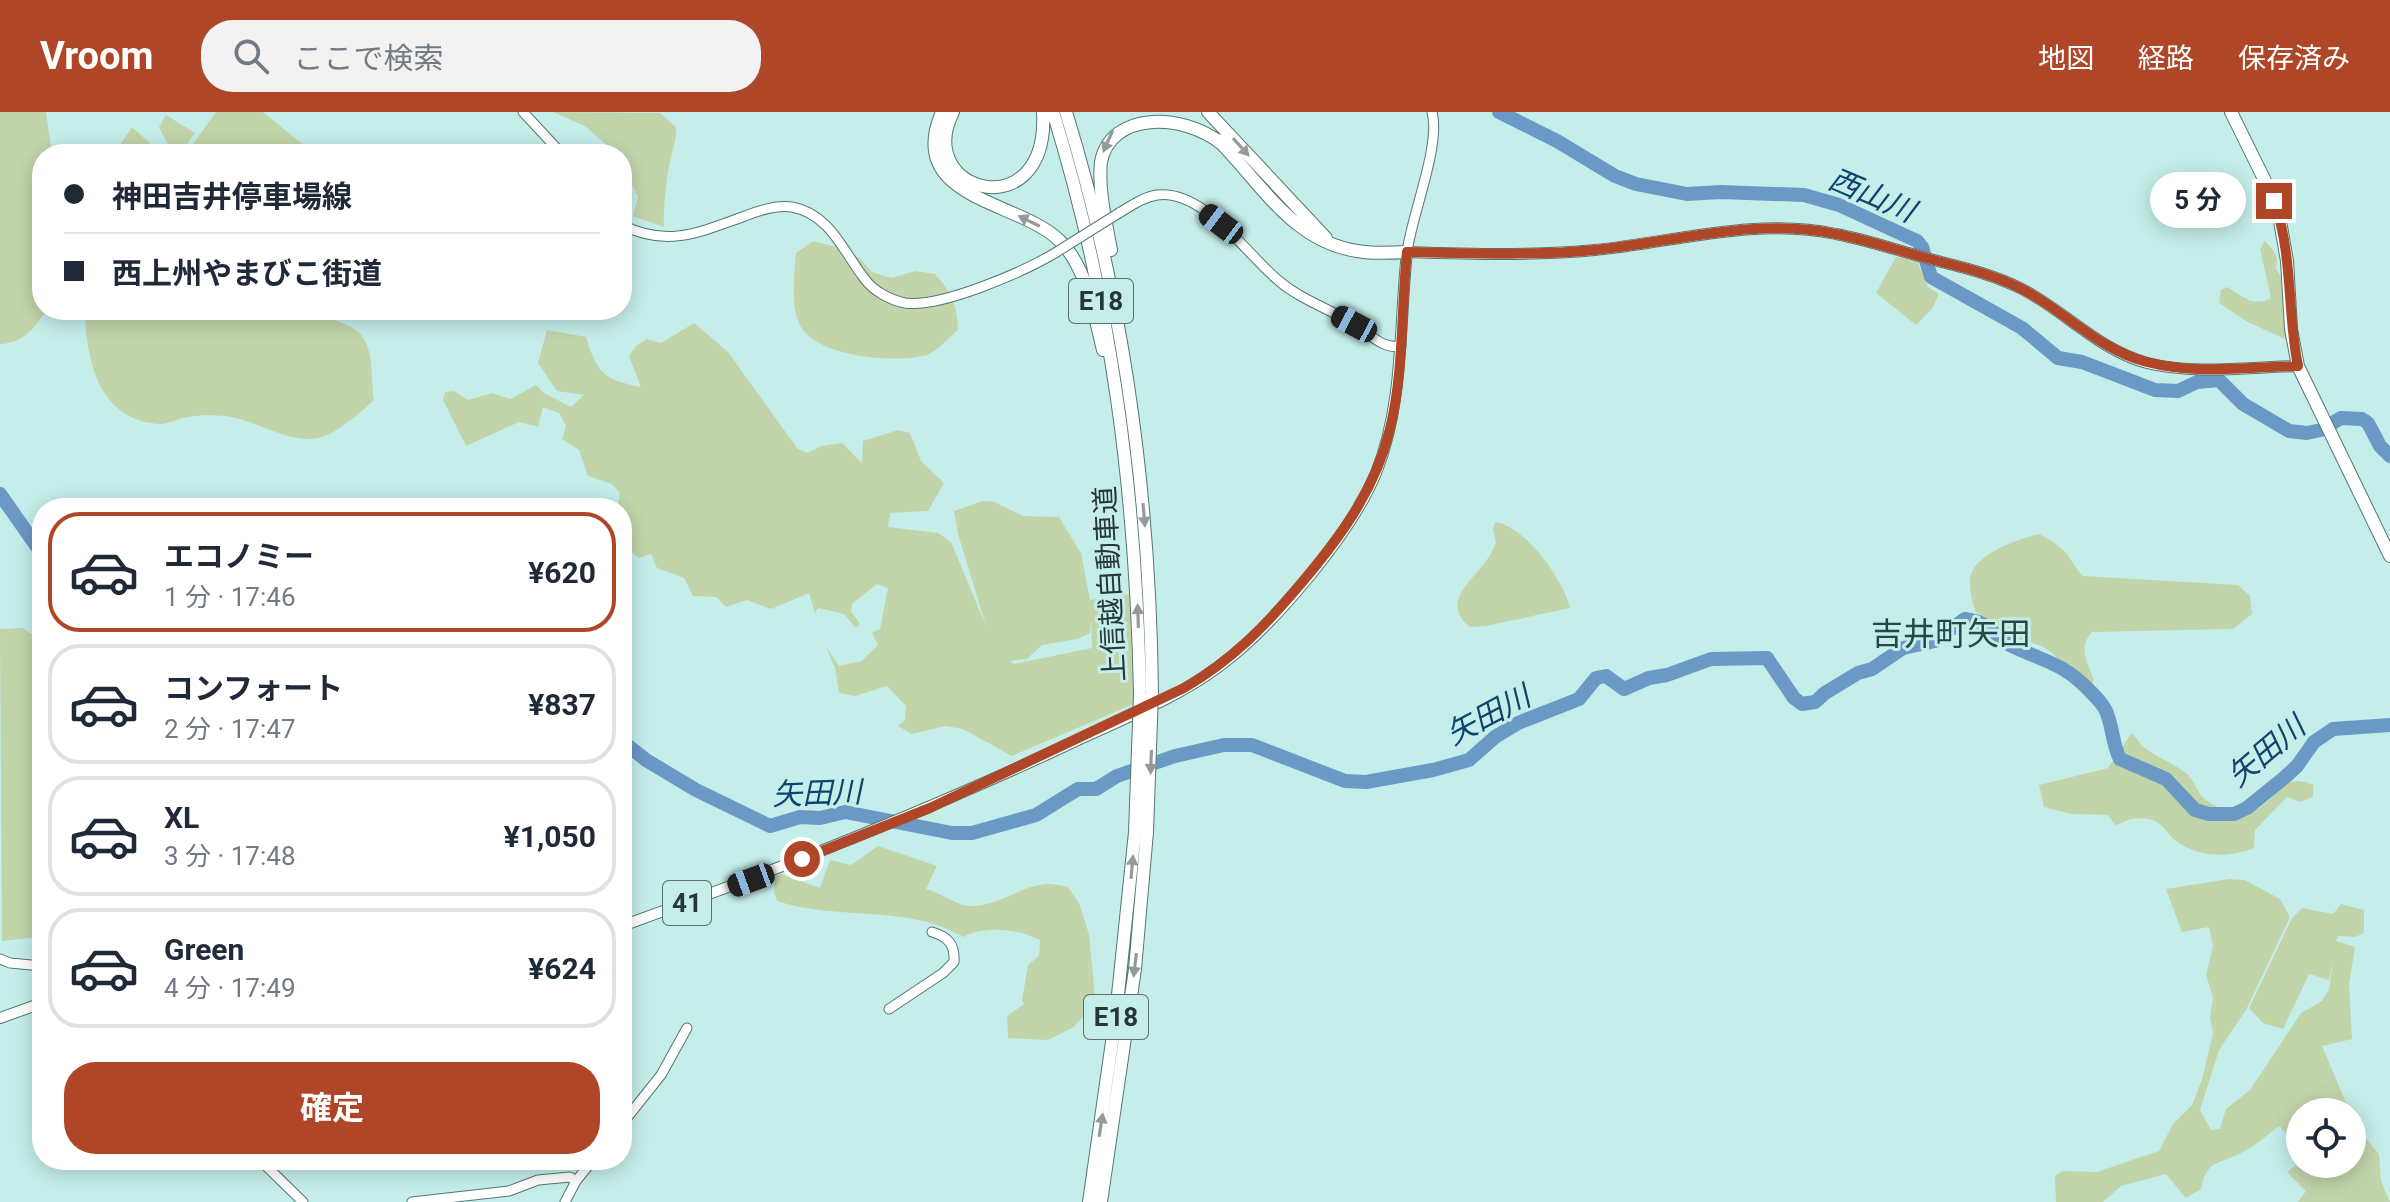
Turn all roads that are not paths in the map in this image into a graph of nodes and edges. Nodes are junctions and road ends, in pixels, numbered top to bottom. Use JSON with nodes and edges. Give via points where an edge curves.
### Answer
{"nodes":[{"id":1,"x":523,"y":112,"type":"edge"},
{"id":2,"x":942,"y":112,"type":"edge"},
{"id":3,"x":953,"y":112,"type":"edge"},
{"id":4,"x":1043,"y":112,"type":"edge"},
{"id":5,"x":1053,"y":112,"type":"edge"},
{"id":6,"x":1066,"y":112,"type":"edge"},
{"id":7,"x":1185,"y":112,"type":"edge"},
{"id":8,"x":1432,"y":112,"type":"edge"},
{"id":9,"x":2231,"y":112,"type":"edge"},
{"id":10,"x":1209,"y":114,"type":"edge"},
{"id":11,"x":553,"y":144,"type":"edge"},
{"id":12,"x":1222,"y":144,"type":"junction"},
{"id":13,"x":632,"y":229,"type":"edge"},
{"id":14,"x":1344,"y":248,"type":"junction"},
{"id":15,"x":1407,"y":252,"type":"junction"},
{"id":16,"x":1401,"y":346,"type":"junction"},
{"id":17,"x":2298,"y":366,"type":"junction"},
{"id":18,"x":1137,"y":438,"type":"junction"},
{"id":19,"x":1131,"y":494,"type":"junction"},
{"id":20,"x":2390,"y":556,"type":"edge"},
{"id":21,"x":1146,"y":693,"type":"junction"},
{"id":22,"x":1141,"y":832,"type":"junction"},
{"id":23,"x":632,"y":922,"type":"edge"},
{"id":24,"x":932,"y":932,"type":"dead end"},
{"id":25,"x":0,"y":959,"type":"edge"},
{"id":26,"x":32,"y":965,"type":"edge"},
{"id":27,"x":32,"y":1007,"type":"edge"},
{"id":28,"x":889,"y":1009,"type":"dead end"},
{"id":29,"x":0,"y":1018,"type":"edge"},
{"id":30,"x":687,"y":1028,"type":"dead end"},
{"id":31,"x":632,"y":1111,"type":"edge"},
{"id":32,"x":270,"y":1170,"type":"edge"},
{"id":33,"x":585,"y":1170,"type":"edge"},
{"id":34,"x":576,"y":1181,"type":"junction"},
{"id":35,"x":303,"y":1202,"type":"edge"},
{"id":36,"x":412,"y":1202,"type":"edge"},
{"id":37,"x":565,"y":1202,"type":"edge"},
{"id":38,"x":1089,"y":1202,"type":"edge"},
{"id":39,"x":1101,"y":1202,"type":"edge"}],
"edges":[{"from":1,"to":11,"type":"street"},
{"from":19,"to":2,"type":"highway","one_way":true,"via":[[1100,337],[1076,263],[1050,232],[974,197],[951,180],[935,147]]},
{"from":3,"to":4,"type":"highway","via":[[945,134],[952,166],[969,182],[992,188],[1014,183],[1032,167],[1043,141]]},
{"from":5,"to":19,"type":"highway","name":"上信越自動車道","number":"E18","via":[[1097,280]]},
{"from":6,"to":18,"type":"highway","name":"上信越自動車道","number":"E18","via":[[1110,277]]},
{"from":7,"to":12,"type":"highway"},
{"from":8,"to":15,"type":"street","via":[[1431,151]]},
{"from":9,"to":17,"type":"highway","via":[[2284,232]]},
{"from":10,"to":14,"type":"highway","one_way":true,"via":[[1326,238]]},
{"from":12,"to":14,"type":"highway","via":[[1291,220]]},
{"from":12,"to":18,"type":"highway","one_way":true,"via":[[1187,121],[1152,113],[1122,122],[1103,151],[1102,192]]},
{"from":13,"to":16,"type":"street","bridge":true,"via":[[668,238],[761,210],[791,207],[827,225],[873,288],[905,303],[946,298],[988,284],[1036,264],[1142,199],[1171,195],[1192,202],[1221,224],[1279,282],[1391,348]]},
{"from":14,"to":15,"type":"highway"},
{"from":15,"to":16,"type":"main road","number":"41"},
{"from":15,"to":17,"type":"main road","via":[[1559,252],[1760,228],[1837,234],[2019,287],[2144,362],[2194,369]]},
{"from":16,"to":23,"type":"main road","number":"41","via":[[1390,430],[1367,491],[1326,554],[1254,637],[1220,666],[930,808]]},
{"from":17,"to":20,"type":"highway"},
{"from":18,"to":21,"type":"highway","name":"上信越自動車道","number":"E18","one_way":true,"via":[[1147,546]]},
{"from":21,"to":19,"type":"highway","name":"上信越自動車道","number":"E18","one_way":true},
{"from":21,"to":22,"type":"highway","name":"上信越自動車道","number":"E18","bridge":true},
{"from":38,"to":22,"type":"highway","name":"上信越自動車道","number":"E18","one_way":true},
{"from":22,"to":39,"type":"highway","name":"上信越自動車道","number":"E18","one_way":true,"via":[[1135,969]]},
{"from":24,"to":28,"type":"street","via":[[950,941],[954,962]]},
{"from":25,"to":26,"type":"street"},
{"from":27,"to":29,"type":"main road"},
{"from":30,"to":31,"type":"street","via":[[661,1075]]},
{"from":32,"to":35,"type":"street"},
{"from":33,"to":34,"type":"street"},
{"from":34,"to":36,"type":"street","via":[[538,1180],[509,1191]]},
{"from":34,"to":37,"type":"street"}]}
